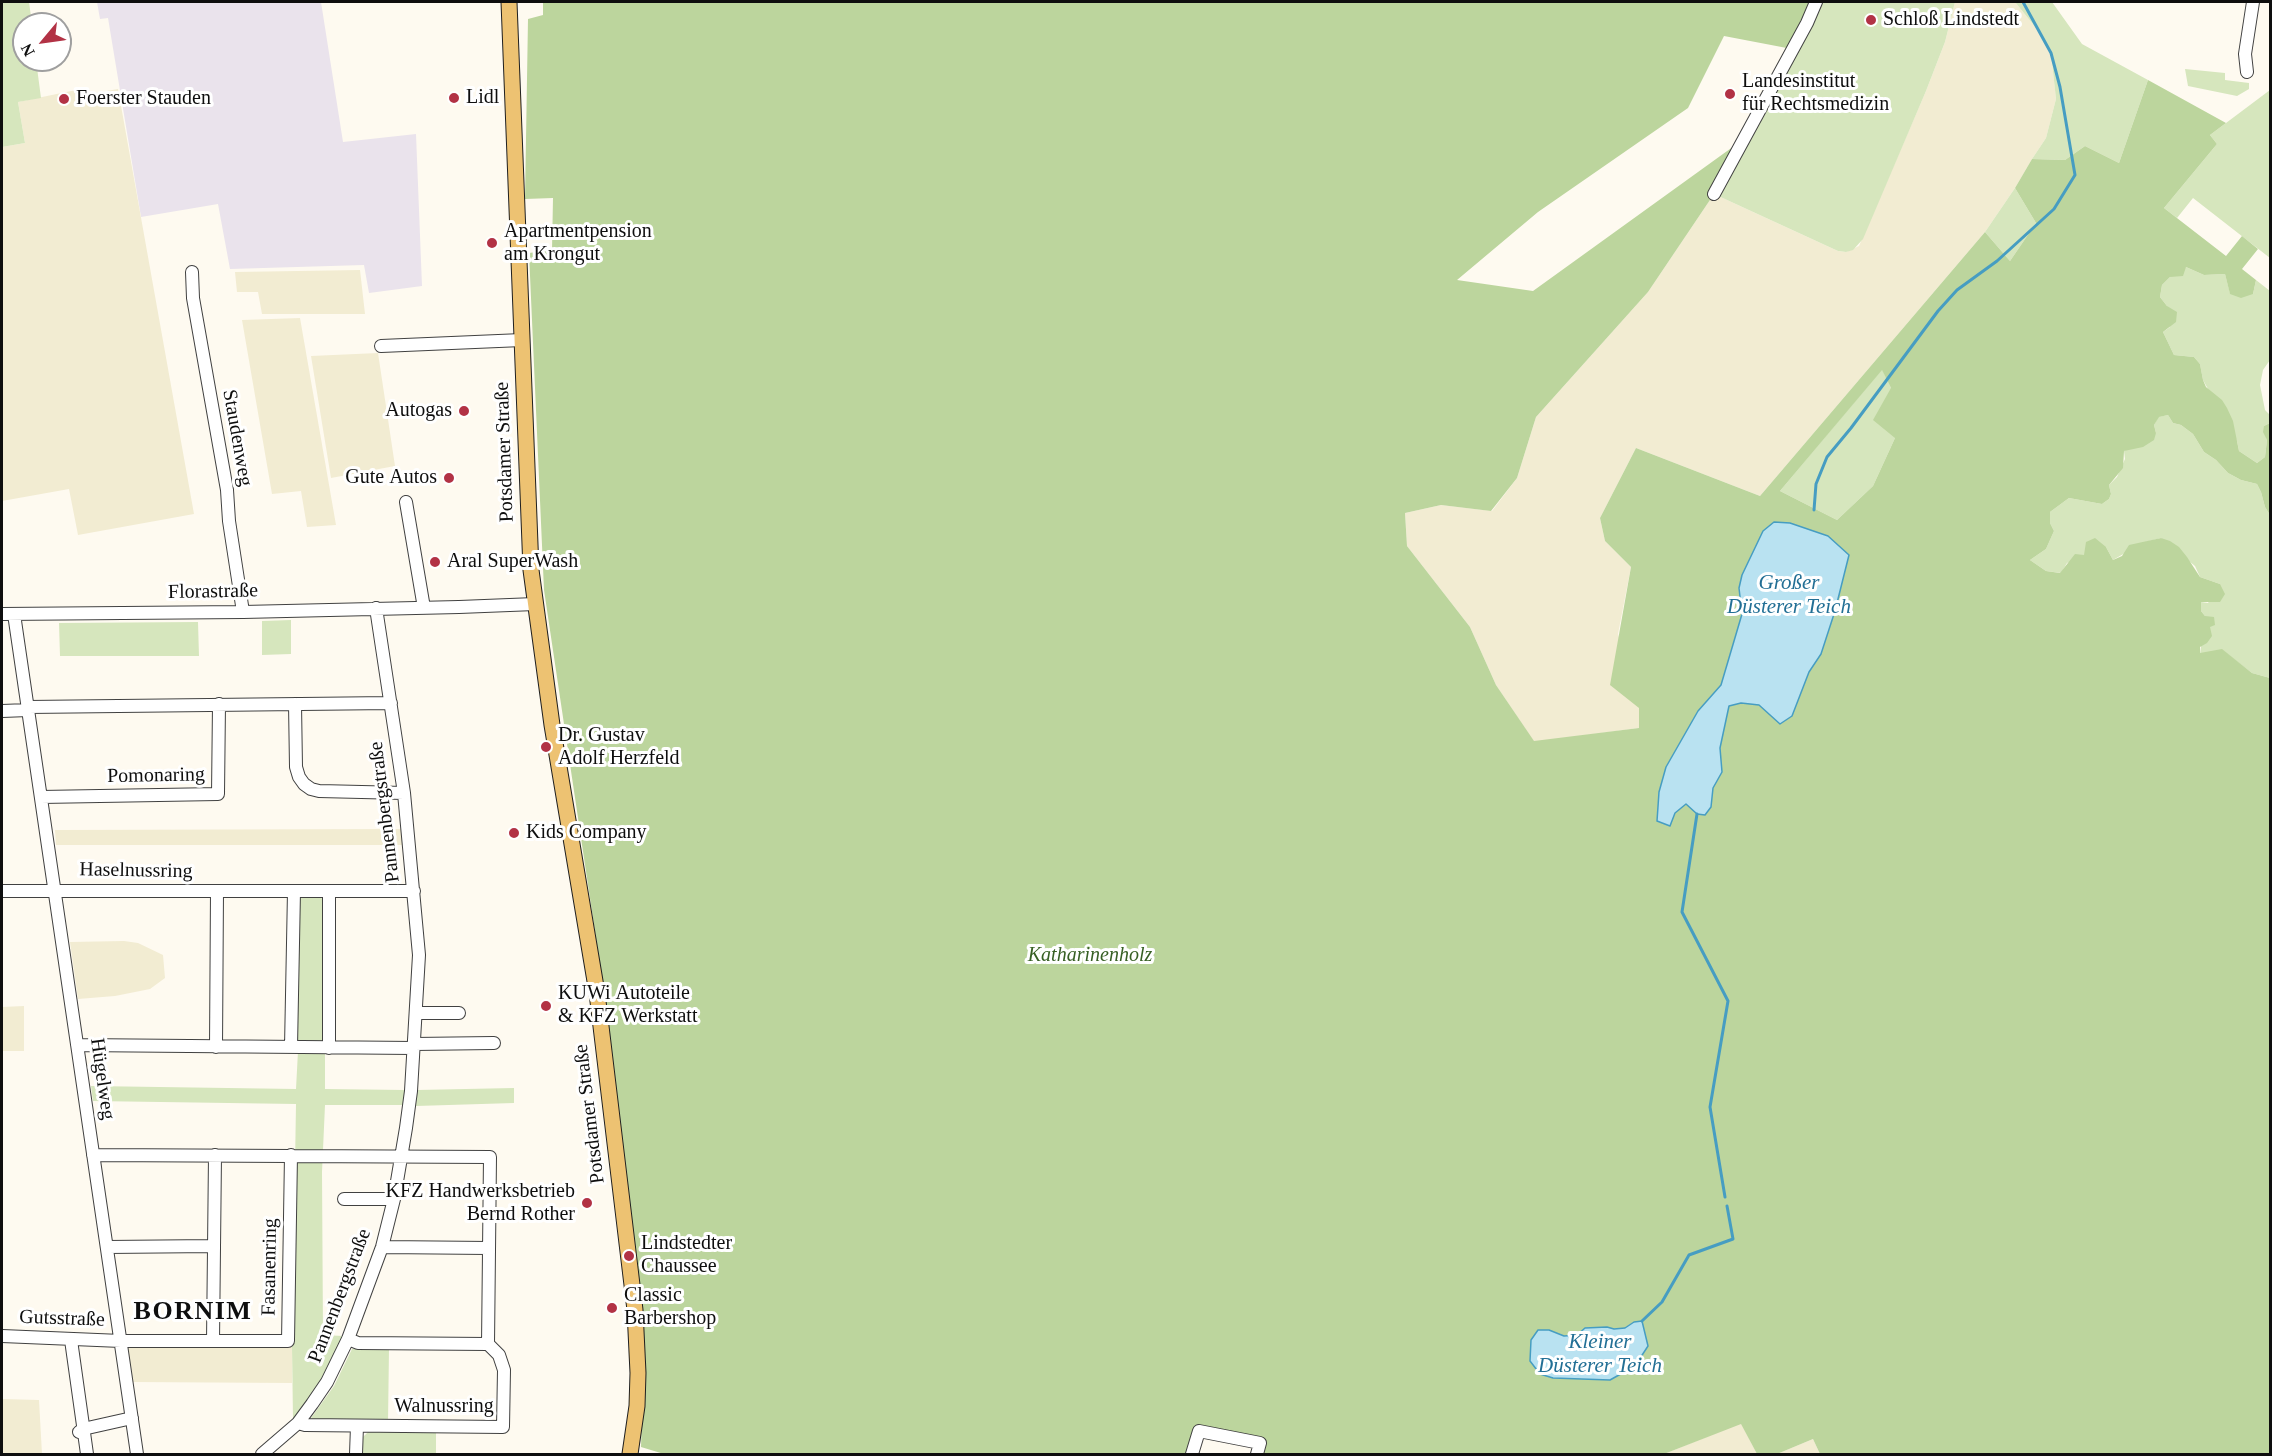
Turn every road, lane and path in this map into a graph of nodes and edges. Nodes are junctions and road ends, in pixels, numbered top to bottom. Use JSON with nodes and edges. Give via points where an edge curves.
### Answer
{"nodes":[{"id":1,"x":509,"y":2,"type":"edge"},
{"id":2,"x":1816,"y":2,"type":"edge"},
{"id":3,"x":2253,"y":2,"type":"edge"},
{"id":4,"x":2247,"y":72,"type":"dead end"},
{"id":5,"x":1714,"y":194,"type":"dead end"},
{"id":6,"x":192,"y":272,"type":"dead end"},
{"id":7,"x":522,"y":340,"type":"junction"},
{"id":8,"x":381,"y":346,"type":"dead end"},
{"id":9,"x":406,"y":502,"type":"dead end"},
{"id":10,"x":535,"y":604,"type":"junction"},
{"id":11,"x":376,"y":608,"type":"junction"},
{"id":12,"x":424,"y":608,"type":"junction"},
{"id":13,"x":243,"y":612,"type":"junction"},
{"id":14,"x":8,"y":614,"type":"edge"},
{"id":15,"x":391,"y":703,"type":"junction"},
{"id":16,"x":219,"y":704,"type":"junction"},
{"id":17,"x":295,"y":704,"type":"junction"},
{"id":18,"x":28,"y":709,"type":"junction"},
{"id":19,"x":2,"y":711,"type":"edge"},
{"id":20,"x":404,"y":793,"type":"junction"},
{"id":21,"x":41,"y":797,"type":"junction"},
{"id":22,"x":54,"y":890,"type":"junction"},
{"id":23,"x":2,"y":891,"type":"edge"},
{"id":24,"x":217,"y":891,"type":"junction"},
{"id":25,"x":294,"y":891,"type":"junction"},
{"id":26,"x":414,"y":891,"type":"junction"},
{"id":27,"x":329,"y":892,"type":"junction"},
{"id":28,"x":416,"y":1013,"type":"junction"},
{"id":29,"x":459,"y":1013,"type":"dead end"},
{"id":30,"x":494,"y":1042,"type":"dead end"},
{"id":31,"x":77,"y":1044,"type":"junction"},
{"id":32,"x":414,"y":1046,"type":"junction"},
{"id":33,"x":216,"y":1047,"type":"junction"},
{"id":34,"x":291,"y":1047,"type":"junction"},
{"id":35,"x":329,"y":1048,"type":"junction"},
{"id":36,"x":93,"y":1155,"type":"junction"},
{"id":37,"x":215,"y":1155,"type":"junction"},
{"id":38,"x":291,"y":1155,"type":"junction"},
{"id":39,"x":401,"y":1157,"type":"junction"},
{"id":40,"x":344,"y":1199,"type":"dead end"},
{"id":41,"x":394,"y":1199,"type":"junction"},
{"id":42,"x":214,"y":1246,"type":"junction"},
{"id":43,"x":107,"y":1247,"type":"junction"},
{"id":44,"x":382,"y":1247,"type":"junction"},
{"id":45,"x":489,"y":1248,"type":"junction"},
{"id":46,"x":2,"y":1336,"type":"edge"},
{"id":47,"x":348,"y":1339,"type":"junction"},
{"id":48,"x":71,"y":1340,"type":"junction"},
{"id":49,"x":121,"y":1341,"type":"junction"},
{"id":50,"x":213,"y":1341,"type":"junction"},
{"id":51,"x":488,"y":1344,"type":"junction"},
{"id":52,"x":132,"y":1418,"type":"junction"},
{"id":53,"x":298,"y":1423,"type":"junction"},
{"id":54,"x":357,"y":1426,"type":"junction"},
{"id":55,"x":81,"y":1430,"type":"junction"},
{"id":56,"x":87,"y":1455,"type":"edge"},
{"id":57,"x":137,"y":1455,"type":"edge"},
{"id":58,"x":262,"y":1455,"type":"edge"},
{"id":59,"x":357,"y":1455,"type":"edge"},
{"id":60,"x":630,"y":1455,"type":"edge"},
{"id":61,"x":1192,"y":1455,"type":"edge"},
{"id":62,"x":1257,"y":1455,"type":"edge"}],
"edges":[{"from":1,"to":7,"type":"main road","name":"Potsdamer Straße"},
{"from":2,"to":5,"type":"street"},
{"from":3,"to":4,"type":"street","via":[[2245,54]]},
{"from":6,"to":13,"type":"street","name":"Staudenweg"},
{"from":7,"to":8,"type":"street"},
{"from":7,"to":10,"type":"main road","name":"Potsdamer Straße","via":[[529,549]]},
{"from":9,"to":12,"type":"street"},
{"from":10,"to":12,"type":"street","name":"Florastraße"},
{"from":10,"to":60,"type":"main road","name":"Potsdamer Straße","via":[[597,993],[635,1310],[637,1406]]},
{"from":11,"to":12,"type":"street","name":"Florastraße"},
{"from":11,"to":13,"type":"street","name":"Florastraße"},
{"from":11,"to":15,"type":"street","name":"Pannenbergstraße"},
{"from":13,"to":14,"type":"street","name":"Florastraße"},
{"from":14,"to":18,"type":"street","name":"Hügelweg"},
{"from":15,"to":17,"type":"street"},
{"from":15,"to":20,"type":"street","name":"Pannenbergstraße"},
{"from":16,"to":17,"type":"street"},
{"from":16,"to":18,"type":"street"},
{"from":16,"to":21,"type":"street","name":"Pomonaring","via":[[218,794]]},
{"from":17,"to":20,"type":"street","via":[[296,767],[304,784],[319,791]]},
{"from":18,"to":19,"type":"street"},
{"from":18,"to":21,"type":"street","name":"Hügelweg"},
{"from":20,"to":26,"type":"street","name":"Pannenbergstraße"},
{"from":21,"to":22,"type":"street","name":"Hügelweg"},
{"from":22,"to":23,"type":"street","name":"Haselnussring"},
{"from":22,"to":24,"type":"street","name":"Haselnussring"},
{"from":22,"to":31,"type":"street","name":"Hügelweg"},
{"from":24,"to":25,"type":"street","name":"Haselnussring"},
{"from":24,"to":33,"type":"street","name":"Haselnussring"},
{"from":25,"to":27,"type":"street","name":"Haselnussring"},
{"from":25,"to":34,"type":"street"},
{"from":26,"to":27,"type":"street","name":"Haselnussring"},
{"from":26,"to":28,"type":"street","name":"Pannenbergstraße","via":[[419,955]]},
{"from":27,"to":35,"type":"street"},
{"from":28,"to":29,"type":"street"},
{"from":28,"to":32,"type":"street","name":"Pannenbergstraße"},
{"from":30,"to":32,"type":"street"},
{"from":31,"to":33,"type":"street"},
{"from":31,"to":36,"type":"street","name":"Hügelweg"},
{"from":32,"to":35,"type":"street"},
{"from":32,"to":39,"type":"street","name":"Pannenbergstraße"},
{"from":33,"to":34,"type":"street"},
{"from":34,"to":35,"type":"street"},
{"from":36,"to":37,"type":"street"},
{"from":36,"to":43,"type":"street","name":"Hügelweg"},
{"from":37,"to":38,"type":"street"},
{"from":37,"to":42,"type":"street"},
{"from":38,"to":39,"type":"street"},
{"from":38,"to":50,"type":"street","name":"Fasanenring","via":[[288,1341]]},
{"from":39,"to":41,"type":"street","name":"Pannenbergstraße"},
{"from":39,"to":45,"type":"street","via":[[490,1157]]},
{"from":40,"to":41,"type":"street","name":"Pannenbergstraße"},
{"from":41,"to":44,"type":"street","name":"Pannenbergstraße"},
{"from":42,"to":43,"type":"street"},
{"from":42,"to":50,"type":"street"},
{"from":43,"to":49,"type":"street","name":"Hügelweg"},
{"from":44,"to":45,"type":"street"},
{"from":44,"to":47,"type":"street","name":"Pannenbergstraße"},
{"from":45,"to":51,"type":"street"},
{"from":46,"to":48,"type":"street","name":"Gutsstraße"},
{"from":47,"to":51,"type":"street","via":[[358,1343]]},
{"from":47,"to":53,"type":"street","name":"Pannenbergstraße","via":[[327,1382]]},
{"from":48,"to":49,"type":"street","name":"Gutsstraße"},
{"from":48,"to":55,"type":"street"},
{"from":49,"to":50,"type":"street","name":"Fasanenring"},
{"from":49,"to":52,"type":"street","name":"Hügelweg"},
{"from":51,"to":54,"type":"street","name":"Walnussring","via":[[499,1355],[504,1370],[503,1427]]},
{"from":52,"to":55,"type":"street"},
{"from":52,"to":57,"type":"street","name":"Hügelweg"},
{"from":53,"to":54,"type":"street","name":"Walnussring"},
{"from":53,"to":58,"type":"street","name":"Pannenbergstraße"},
{"from":54,"to":59,"type":"street"},
{"from":55,"to":56,"type":"street"},
{"from":61,"to":62,"type":"street","via":[[1199,1431],[1260,1443]]}]}
